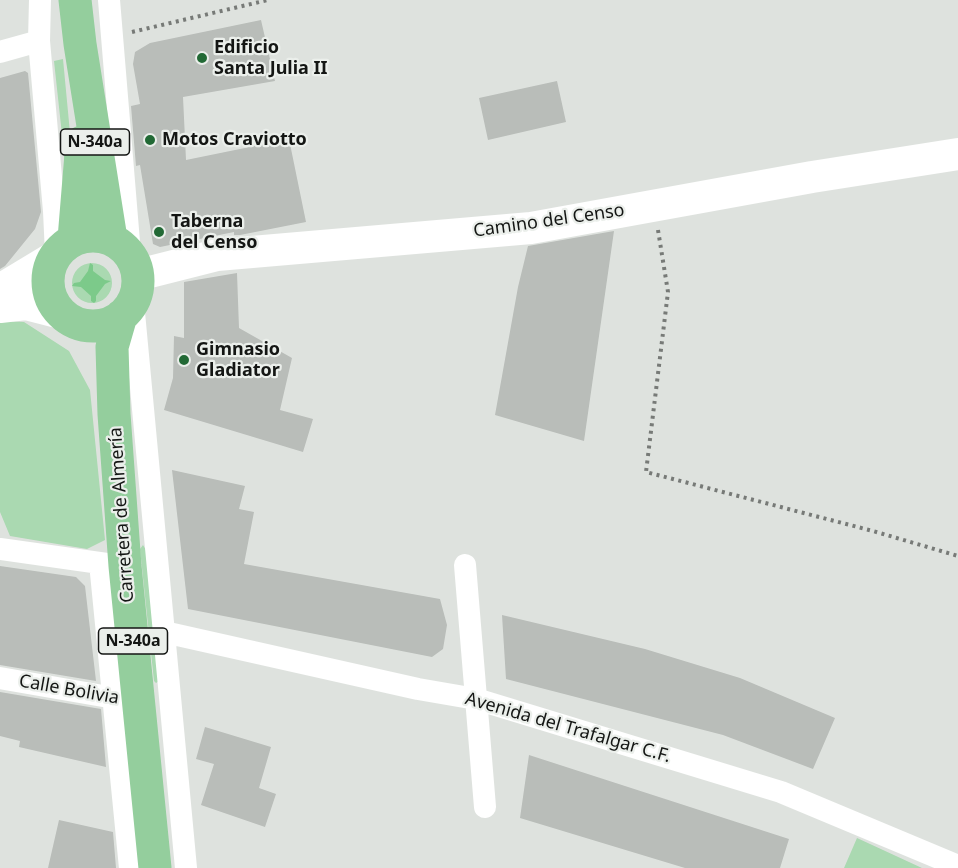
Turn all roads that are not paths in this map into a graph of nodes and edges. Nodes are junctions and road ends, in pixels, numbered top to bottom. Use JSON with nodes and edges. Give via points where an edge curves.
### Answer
{"nodes":[{"id":1,"x":40,"y":0,"type":"edge"},
{"id":2,"x":75,"y":0,"type":"edge"},
{"id":3,"x":109,"y":0,"type":"edge"},
{"id":4,"x":113,"y":36,"type":"junction"},
{"id":5,"x":39,"y":41,"type":"junction"},
{"id":6,"x":80,"y":44,"type":"junction"},
{"id":7,"x":0,"y":52,"type":"edge"},
{"id":8,"x":958,"y":154,"type":"edge"},
{"id":9,"x":42,"y":261,"type":"edge"},
{"id":10,"x":127,"y":277,"type":"junction"},
{"id":11,"x":0,"y":290,"type":"edge"},
{"id":12,"x":0,"y":307,"type":"edge"},
{"id":13,"x":73,"y":320,"type":"junction"},
{"id":14,"x":114,"y":414,"type":"junction"},
{"id":15,"x":0,"y":549,"type":"edge"},
{"id":16,"x":112,"y":565,"type":"junction"},
{"id":17,"x":465,"y":565,"type":"dead end"},
{"id":18,"x":164,"y":632,"type":"junction"},
{"id":19,"x":0,"y":678,"type":"edge"},
{"id":20,"x":476,"y":699,"type":"junction"},
{"id":21,"x":139,"y":702,"type":"junction"},
{"id":22,"x":485,"y":807,"type":"dead end"},
{"id":23,"x":958,"y":866,"type":"edge"},
{"id":24,"x":130,"y":868,"type":"edge"},
{"id":25,"x":155,"y":868,"type":"edge"},
{"id":26,"x":186,"y":868,"type":"edge"}],
"edges":[{"from":1,"to":5,"type":"street"},
{"from":2,"to":6,"type":"highway","number":"N-340a"},
{"from":3,"to":4,"type":"street"},
{"from":4,"to":6,"type":"street"},
{"from":4,"to":10,"type":"street"},
{"from":5,"to":7,"type":"street"},
{"from":5,"to":9,"type":"street","via":[[54,211]]},
{"from":6,"to":9,"type":"highway","number":"N-340a","via":[[82,147]]},
{"from":6,"to":10,"type":"highway","number":"N-340a"},
{"from":8,"to":10,"type":"street","name":"Camino del Censo","via":[[531,228],[217,255]]},
{"from":9,"to":10,"type":"highway","via":[[86,236],[99,236]]},
{"from":9,"to":11,"type":"street"},
{"from":9,"to":13,"type":"highway","number":"N-340a","via":[[48,272],[47,287],[52,301]]},
{"from":10,"to":13,"type":"highway","via":[[104,325]]},
{"from":10,"to":14,"type":"highway","name":"Carretera de Almería","number":"N-340a","via":[[112,347]]},
{"from":10,"to":18,"type":"street"},
{"from":12,"to":13,"type":"street","via":[[26,304]]},
{"from":13,"to":14,"type":"highway","name":"Carretera de Almería","number":"N-340a"},
{"from":14,"to":16,"type":"highway","name":"Carretera de Almería","number":"N-340a"},
{"from":15,"to":16,"type":"street"},
{"from":16,"to":21,"type":"highway","name":"Carretera de Almería","number":"N-340a"},
{"from":16,"to":24,"type":"street"},
{"from":17,"to":20,"type":"street"},
{"from":18,"to":20,"type":"street","name":"Avenida del Trafalgar C.F."},
{"from":18,"to":26,"type":"street"},
{"from":19,"to":21,"type":"street","name":"Calle Bolivia"},
{"from":20,"to":22,"type":"street"},
{"from":20,"to":23,"type":"street","name":"Avenida del Trafalgar C.F.","via":[[781,792]]},
{"from":21,"to":25,"type":"highway","name":"Carretera de Almería","number":"N-340a"}]}
